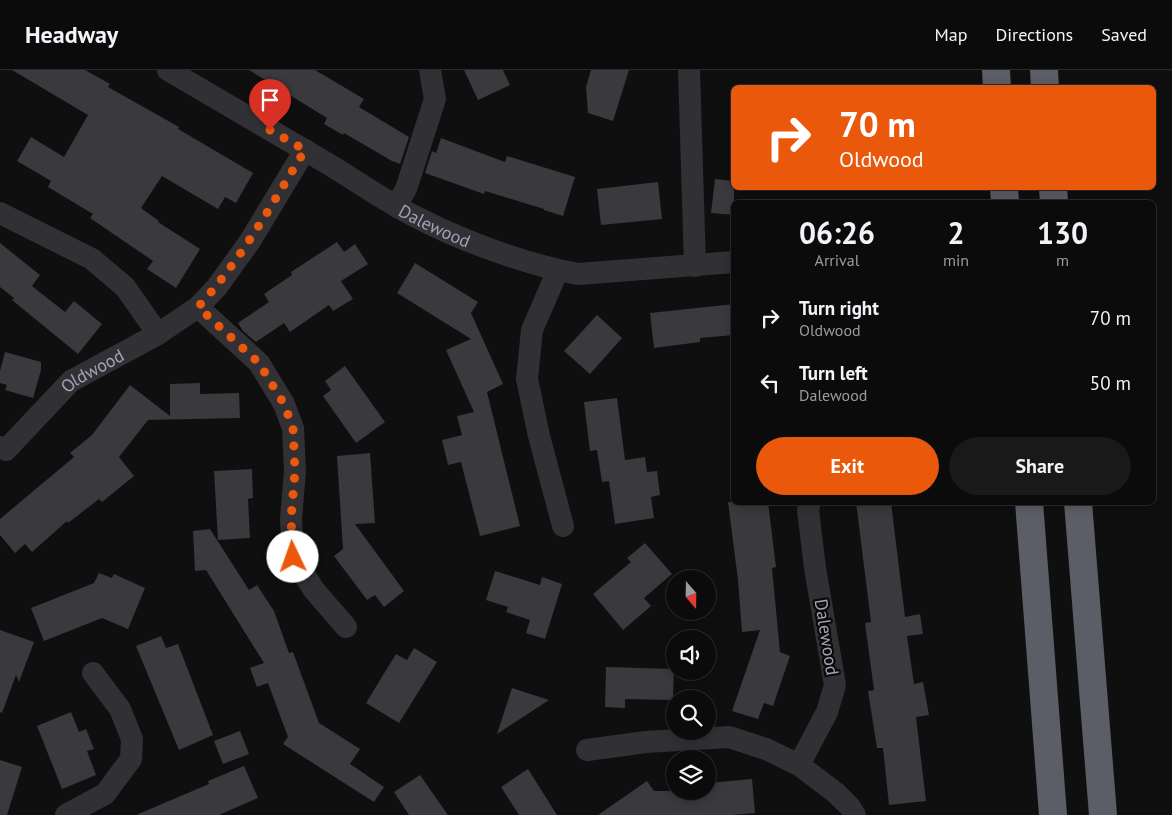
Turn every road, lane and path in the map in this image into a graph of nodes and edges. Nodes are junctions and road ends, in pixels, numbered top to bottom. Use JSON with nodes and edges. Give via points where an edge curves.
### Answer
{"nodes":[{"id":1,"x":168,"y":70,"type":"edge"},
{"id":2,"x":430,"y":70,"type":"edge"},
{"id":3,"x":689,"y":70,"type":"edge"},
{"id":4,"x":996,"y":70,"type":"edge"},
{"id":5,"x":1044,"y":70,"type":"edge"},
{"id":6,"x":997,"y":85,"type":"edge"},
{"id":7,"x":1045,"y":85,"type":"edge"},
{"id":8,"x":305,"y":150,"type":"junction"},
{"id":9,"x":396,"y":206,"type":"junction"},
{"id":10,"x":0,"y":212,"type":"edge"},
{"id":11,"x":731,"y":262,"type":"edge"},
{"id":12,"x":695,"y":266,"type":"junction"},
{"id":13,"x":558,"y":270,"type":"junction"},
{"id":14,"x":198,"y":307,"type":"junction"},
{"id":15,"x":158,"y":334,"type":"junction"},
{"id":16,"x":0,"y":447,"type":"edge"},
{"id":17,"x":809,"y":505,"type":"edge"},
{"id":18,"x":1029,"y":505,"type":"edge"},
{"id":19,"x":1078,"y":505,"type":"edge"},
{"id":20,"x":563,"y":526,"type":"dead end"},
{"id":21,"x":346,"y":627,"type":"dead end"},
{"id":22,"x":93,"y":673,"type":"dead end"},
{"id":23,"x":587,"y":750,"type":"dead end"},
{"id":24,"x":799,"y":765,"type":"junction"},
{"id":25,"x":66,"y":815,"type":"edge"},
{"id":26,"x":855,"y":815,"type":"edge"},
{"id":27,"x":1053,"y":815,"type":"edge"},
{"id":28,"x":1103,"y":815,"type":"edge"}],
"edges":[{"from":1,"to":8,"type":"street","name":"Dalewood"},
{"from":2,"to":9,"type":"street","via":[[435,99],[406,189]]},
{"from":3,"to":12,"type":"street"},
{"from":4,"to":6,"type":"highway"},
{"from":5,"to":7,"type":"highway"},
{"from":8,"to":9,"type":"street","name":"Dalewood"},
{"from":8,"to":14,"type":"street","name":"Oldwood","via":[[250,242]]},
{"from":9,"to":13,"type":"street","name":"Dalewood","via":[[485,247]]},
{"from":10,"to":15,"type":"street","via":[[92,259],[125,287]]},
{"from":11,"to":12,"type":"street","name":"Dalewood"},
{"from":12,"to":13,"type":"street","name":"Dalewood","via":[[578,274]]},
{"from":13,"to":20,"type":"street","via":[[532,330],[527,379]]},
{"from":14,"to":15,"type":"street","name":"Oldwood"},
{"from":14,"to":21,"type":"street","via":[[259,363],[284,404],[293,428],[293,557],[314,590]]},
{"from":15,"to":16,"type":"street","name":"Oldwood","via":[[71,381],[6,450]]},
{"from":17,"to":24,"type":"street","name":"Dalewood","via":[[835,685],[827,712]]},
{"from":18,"to":27,"type":"highway"},
{"from":19,"to":28,"type":"highway"},
{"from":22,"to":25,"type":"street","via":[[120,709],[132,739],[131,759],[105,794]]},
{"from":23,"to":24,"type":"street","via":[[729,736]]},
{"from":24,"to":26,"type":"street","via":[[836,793]]}]}
